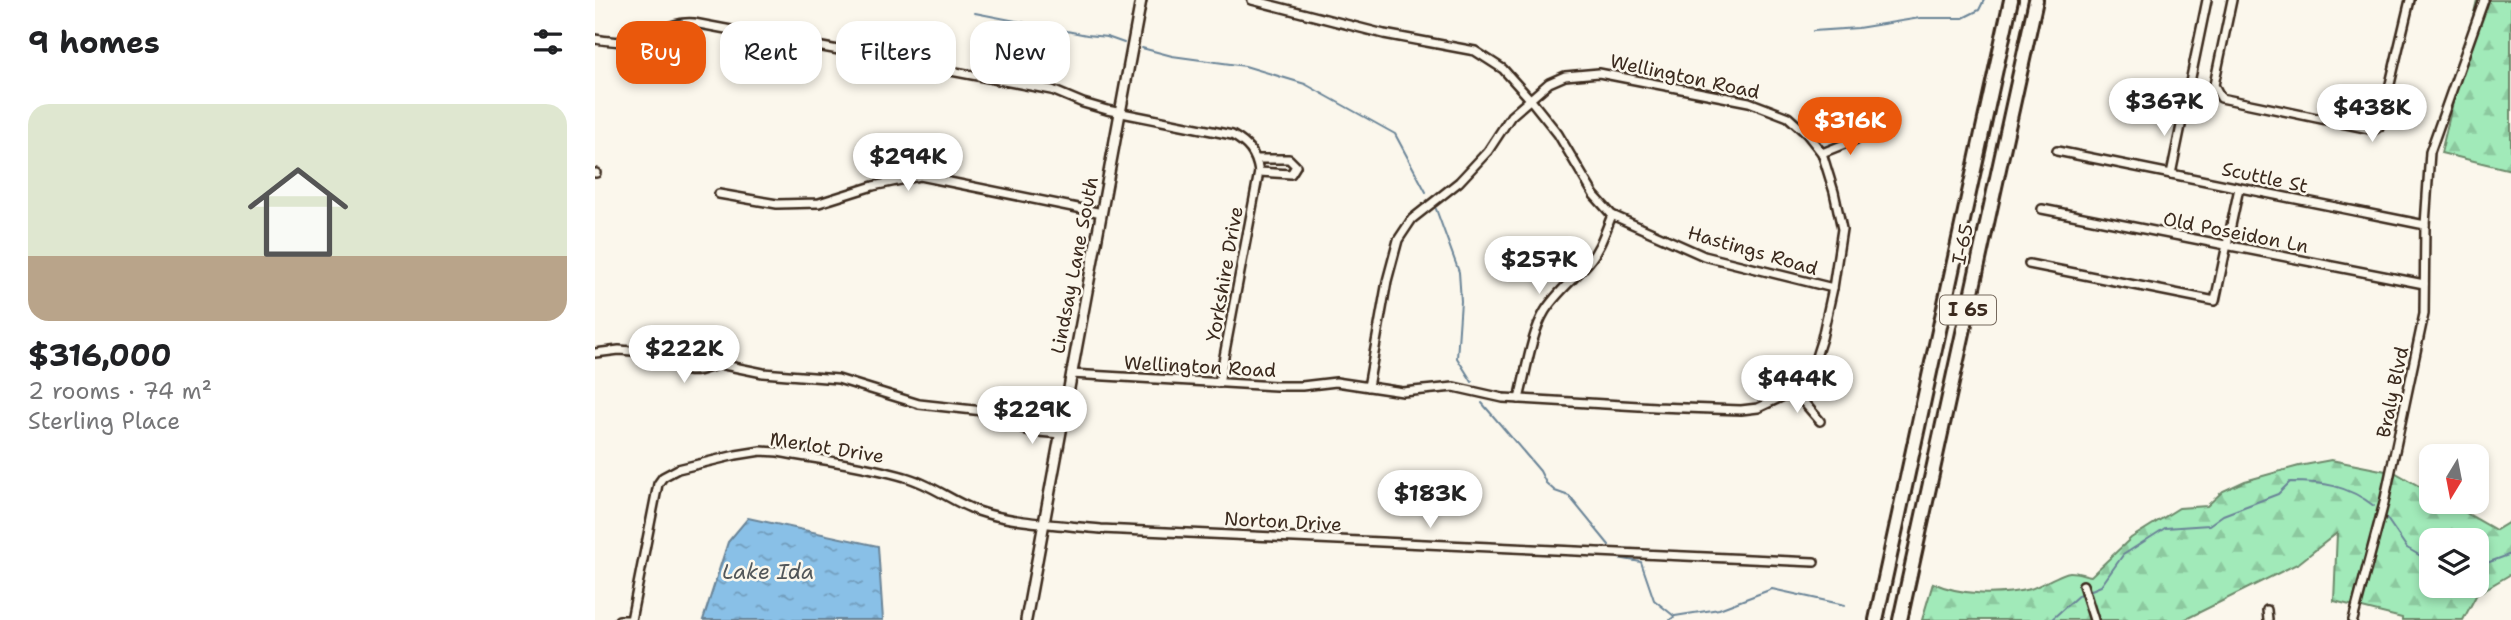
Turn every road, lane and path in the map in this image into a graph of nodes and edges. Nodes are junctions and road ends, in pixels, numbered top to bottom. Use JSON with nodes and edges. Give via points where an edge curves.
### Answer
{"nodes":[{"id":1,"x":1141,"y":0,"type":"edge"},
{"id":2,"x":1252,"y":0,"type":"edge"},
{"id":3,"x":2011,"y":0,"type":"edge"},
{"id":4,"x":2036,"y":0,"type":"edge"},
{"id":5,"x":2207,"y":0,"type":"edge"},
{"id":6,"x":2232,"y":0,"type":"edge"},
{"id":7,"x":2410,"y":0,"type":"edge"},
{"id":8,"x":2484,"y":0,"type":"edge"},
{"id":9,"x":595,"y":39,"type":"edge"},
{"id":10,"x":1529,"y":99,"type":"junction"},
{"id":11,"x":1121,"y":112,"type":"junction"},
{"id":12,"x":1867,"y":135,"type":"dead end"},
{"id":13,"x":2057,"y":151,"type":"dead end"},
{"id":14,"x":1822,"y":153,"type":"junction"},
{"id":15,"x":1257,"y":159,"type":"junction"},
{"id":16,"x":1259,"y":172,"type":"junction"},
{"id":17,"x":2171,"y":174,"type":"junction"},
{"id":18,"x":2239,"y":188,"type":"junction"},
{"id":19,"x":719,"y":194,"type":"dead end"},
{"id":20,"x":2042,"y":209,"type":"dead end"},
{"id":21,"x":1102,"y":213,"type":"junction"},
{"id":22,"x":1612,"y":215,"type":"junction"},
{"id":23,"x":2425,"y":225,"type":"junction"},
{"id":24,"x":2227,"y":246,"type":"junction"},
{"id":25,"x":2029,"y":264,"type":"dead end"},
{"id":26,"x":2424,"y":284,"type":"junction"},
{"id":27,"x":1833,"y":288,"type":"junction"},
{"id":28,"x":659,"y":352,"type":"junction"},
{"id":29,"x":595,"y":353,"type":"edge"},
{"id":30,"x":719,"y":364,"type":"junction"},
{"id":31,"x":1071,"y":374,"type":"junction"},
{"id":32,"x":1219,"y":383,"type":"junction"},
{"id":33,"x":1369,"y":387,"type":"junction"},
{"id":34,"x":1794,"y":391,"type":"junction"},
{"id":35,"x":1519,"y":399,"type":"junction"},
{"id":36,"x":1820,"y":421,"type":"dead end"},
{"id":37,"x":1061,"y":435,"type":"junction"},
{"id":38,"x":1044,"y":523,"type":"junction"},
{"id":39,"x":1814,"y":562,"type":"dead end"},
{"id":40,"x":2083,"y":585,"type":"dead end"},
{"id":41,"x":2267,"y":610,"type":"dead end"},
{"id":42,"x":619,"y":620,"type":"edge"},
{"id":43,"x":629,"y":620,"type":"edge"},
{"id":44,"x":1026,"y":620,"type":"edge"},
{"id":45,"x":1876,"y":620,"type":"edge"},
{"id":46,"x":1901,"y":620,"type":"edge"},
{"id":47,"x":2094,"y":620,"type":"edge"},
{"id":48,"x":2268,"y":620,"type":"edge"},
{"id":49,"x":2353,"y":620,"type":"edge"}],
"edges":[{"from":1,"to":11,"type":"street","name":"Lindsay Lane South"},
{"from":2,"to":10,"type":"street","name":"Hastings Road","via":[[1384,34],[1475,51],[1503,69]]},
{"from":3,"to":45,"type":"highway","number":"I 65"},
{"from":4,"to":46,"type":"highway","name":"I-65","number":"I 65"},
{"from":5,"to":17,"type":"street"},
{"from":6,"to":7,"type":"street","via":[[2214,85],[2221,97],[2374,130],[2381,126]]},
{"from":8,"to":23,"type":"street","name":"Braly Blvd","via":[[2430,152]]},
{"from":9,"to":11,"type":"street","via":[[628,42],[667,35],[694,23],[1052,90]]},
{"from":10,"to":14,"type":"street","name":"Wellington Road","via":[[1565,76],[1599,73],[1624,77],[1749,103],[1789,117]]},
{"from":10,"to":22,"type":"street","name":"Hastings Road"},
{"from":10,"to":33,"type":"street","name":"Wellington Road","via":[[1459,182],[1412,219],[1398,240]]},
{"from":11,"to":15,"type":"street","via":[[1232,135],[1246,143]]},
{"from":11,"to":21,"type":"street","name":"Lindsay Lane South"},
{"from":12,"to":14,"type":"street"},
{"from":13,"to":17,"type":"street","name":"Scuttle St"},
{"from":14,"to":27,"type":"street","name":"Wellington Road","via":[[1842,229]]},
{"from":15,"to":16,"type":"street","name":"Yorkshire Drive"},
{"from":15,"to":16,"type":"street","via":[[1289,159],[1296,166],[1291,174]]},
{"from":16,"to":32,"type":"street","name":"Yorkshire Drive"},
{"from":17,"to":18,"type":"street","name":"Scuttle St"},
{"from":18,"to":23,"type":"street","name":"Scuttle St"},
{"from":18,"to":24,"type":"street"},
{"from":19,"to":21,"type":"street","via":[[777,204],[818,202],[920,176]]},
{"from":20,"to":24,"type":"street","name":"Old Poseidon Ln"},
{"from":21,"to":31,"type":"street","name":"Lindsay Lane South"},
{"from":22,"to":27,"type":"street","name":"Hastings Road","via":[[1704,256]]},
{"from":22,"to":35,"type":"street","via":[[1589,262],[1543,313]]},
{"from":23,"to":26,"type":"street","name":"Braly Blvd"},
{"from":24,"to":25,"type":"street","via":[[2215,301]]},
{"from":24,"to":26,"type":"street","name":"Old Poseidon Ln"},
{"from":26,"to":49,"type":"street","name":"Braly Blvd","via":[[2419,342]]},
{"from":27,"to":34,"type":"street","name":"Wellington Road","via":[[1815,360]]},
{"from":28,"to":29,"type":"street"},
{"from":28,"to":30,"type":"street","via":[[696,346]]},
{"from":28,"to":30,"type":"street","via":[[678,370],[696,373]]},
{"from":30,"to":37,"type":"street","via":[[838,379],[919,404],[983,411],[1027,431]]},
{"from":31,"to":32,"type":"street","name":"Wellington Road"},
{"from":31,"to":37,"type":"street","name":"Lindsay Lane South"},
{"from":32,"to":33,"type":"street","name":"Wellington Road","via":[[1289,386],[1336,382]]},
{"from":33,"to":35,"type":"street","name":"Wellington Road","via":[[1403,392],[1454,387]]},
{"from":34,"to":35,"type":"street","name":"Wellington Road","via":[[1758,408],[1741,410]]},
{"from":34,"to":36,"type":"street"},
{"from":37,"to":38,"type":"street","name":"Lindsay Lane South"},
{"from":38,"to":39,"type":"street","name":"Norton Drive"},
{"from":38,"to":43,"type":"street","name":"Merlot Drive","via":[[980,512],[904,476],[778,452],[736,455],[663,477]]},
{"from":38,"to":44,"type":"street","name":"Lindsay Lane South"},
{"from":40,"to":47,"type":"street"},
{"from":41,"to":48,"type":"street"},
{"from":42,"to":43,"type":"street","name":"Merlot Drive"}]}
